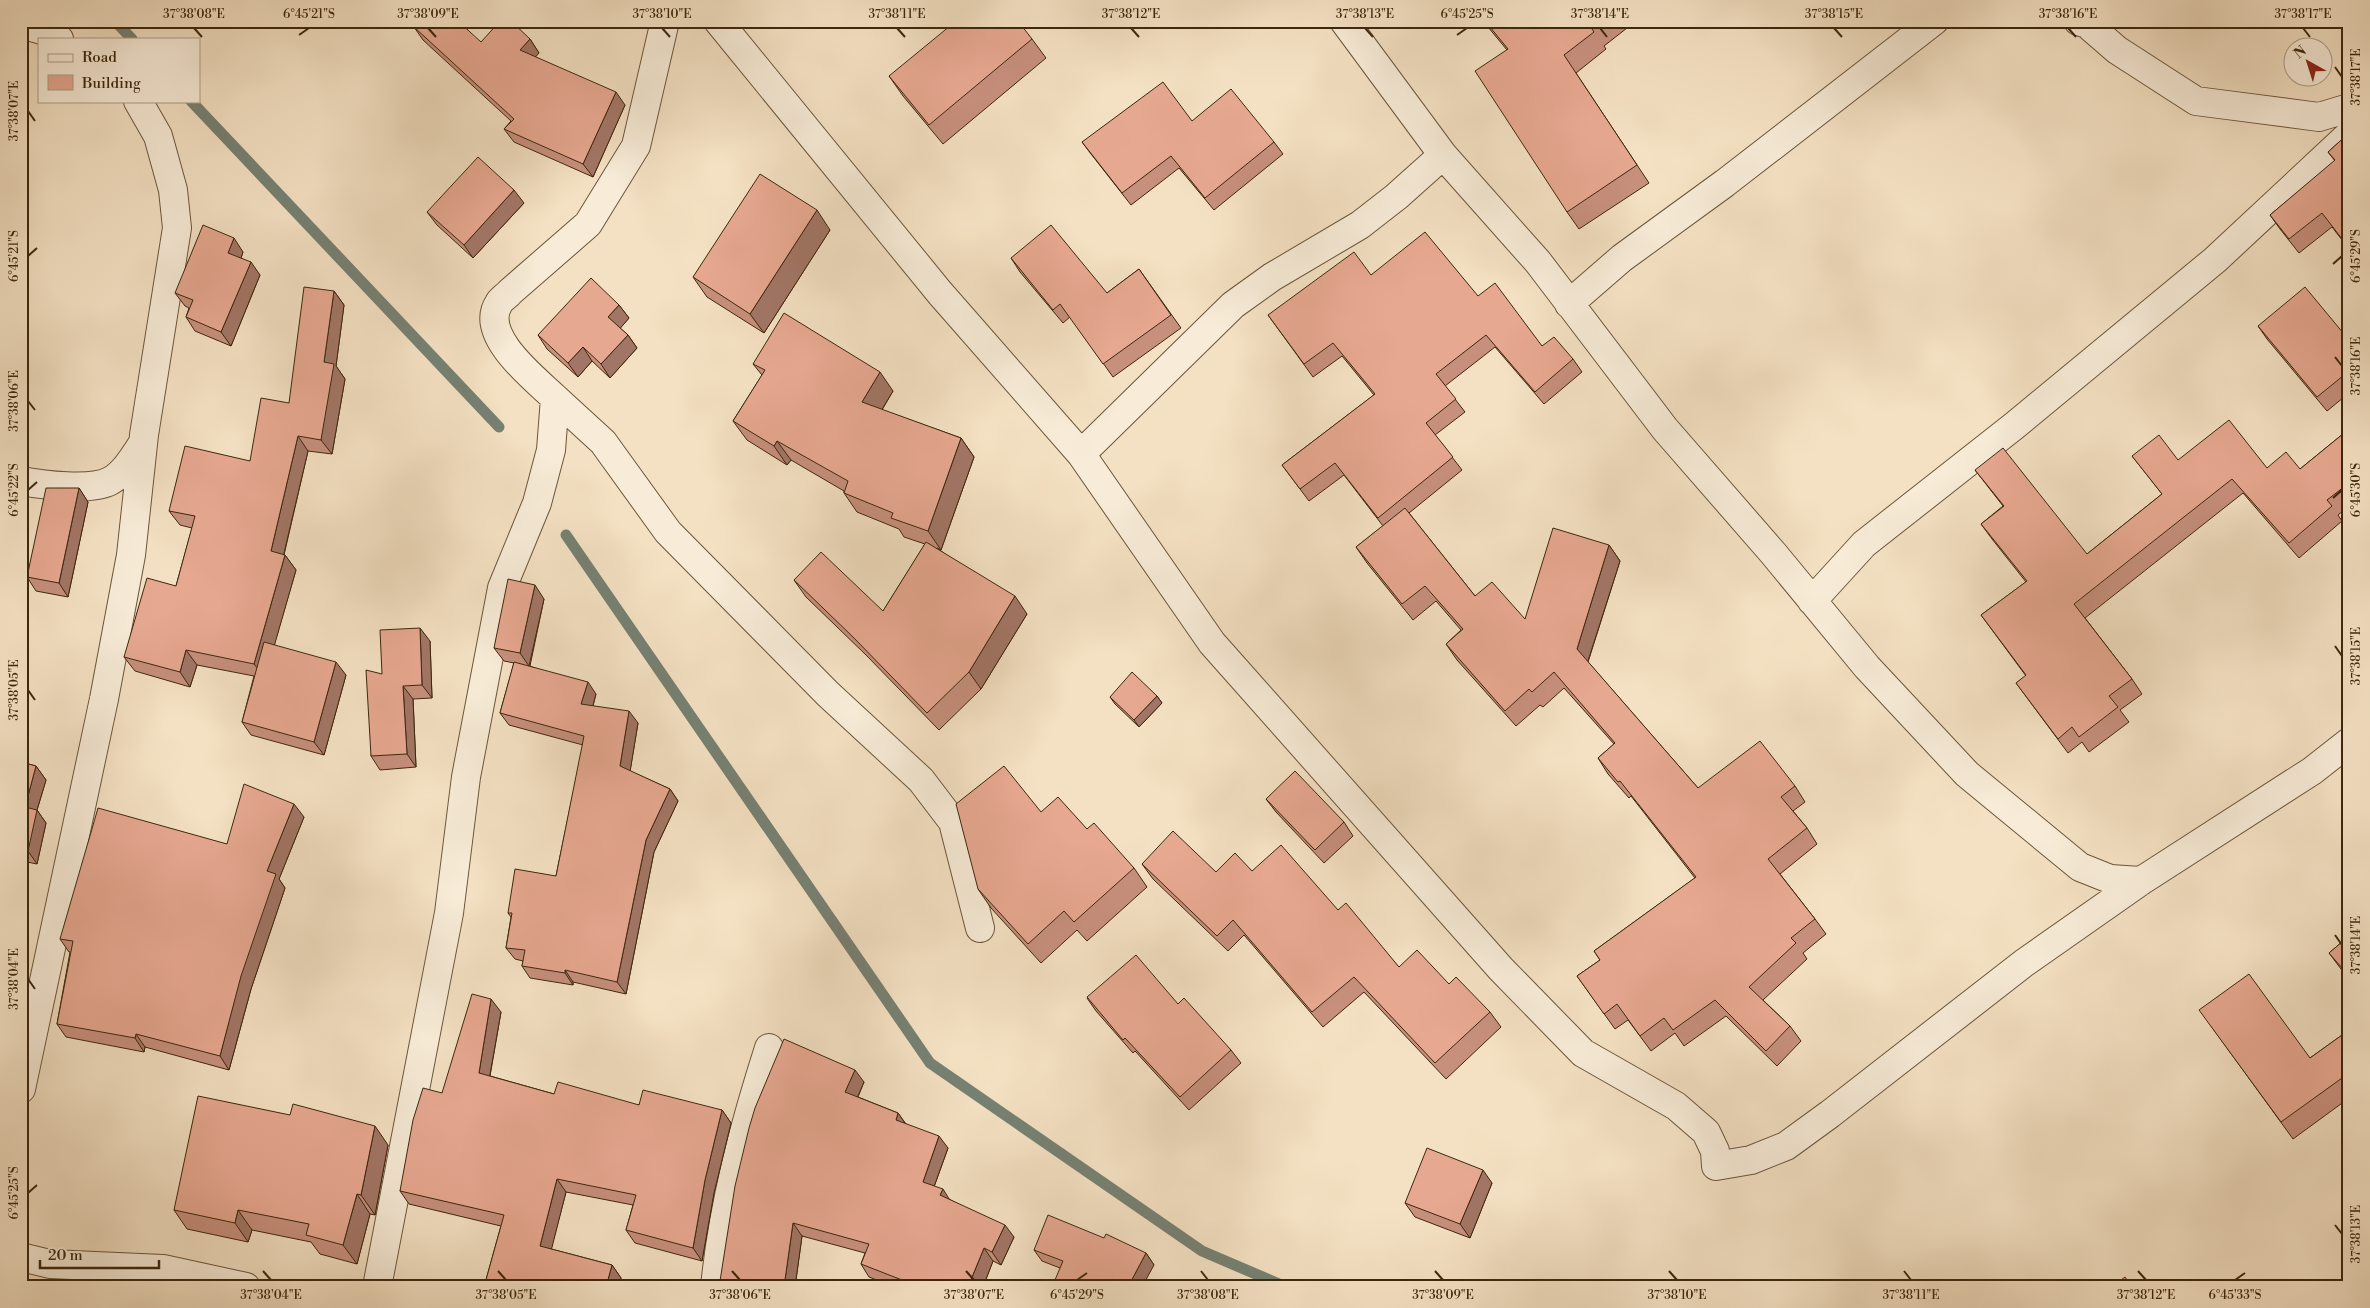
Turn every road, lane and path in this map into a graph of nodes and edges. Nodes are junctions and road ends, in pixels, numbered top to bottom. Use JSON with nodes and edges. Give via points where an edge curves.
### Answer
{"nodes":[{"id":1,"x":665,"y":21,"type":"edge"},
{"id":2,"x":718,"y":21,"type":"edge"},
{"id":3,"x":1344,"y":21,"type":"edge"},
{"id":4,"x":1934,"y":21,"type":"edge"},
{"id":5,"x":2078,"y":21,"type":"edge"},
{"id":6,"x":21,"y":24,"type":"edge"},
{"id":7,"x":57,"y":38,"type":"edge"},
{"id":8,"x":139,"y":102,"type":"edge"},
{"id":9,"x":2349,"y":108,"type":"edge"},
{"id":10,"x":2349,"y":134,"type":"edge"},
{"id":11,"x":1443,"y":155,"type":"junction"},
{"id":12,"x":1569,"y":304,"type":"junction"},
{"id":13,"x":555,"y":398,"type":"junction"},
{"id":14,"x":143,"y":443,"type":"junction"},
{"id":15,"x":1081,"y":454,"type":"junction"},
{"id":16,"x":21,"y":481,"type":"edge"},
{"id":17,"x":1812,"y":602,"type":"junction"},
{"id":18,"x":2349,"y":742,"type":"edge"},
{"id":19,"x":2141,"y":881,"type":"junction"},
{"id":20,"x":980,"y":928,"type":"dead end"},
{"id":21,"x":770,"y":1048,"type":"dead end"},
{"id":22,"x":21,"y":1089,"type":"edge"},
{"id":23,"x":21,"y":1257,"type":"edge"},
{"id":24,"x":48,"y":1276,"type":"edge"},
{"id":25,"x":246,"y":1287,"type":"edge"},
{"id":26,"x":377,"y":1287,"type":"edge"},
{"id":27,"x":715,"y":1287,"type":"edge"}],
"edges":[{"from":1,"to":13,"type":"street","via":[[636,146],[588,224],[498,303],[496,327],[500,342]]},
{"from":2,"to":15,"type":"street","via":[[940,293]]},
{"from":3,"to":11,"type":"street"},
{"from":4,"to":12,"type":"street","via":[[1622,258]]},
{"from":5,"to":9,"type":"street","via":[[2087,24],[2117,50],[2196,101],[2319,117]]},
{"from":6,"to":7,"type":"street"},
{"from":8,"to":14,"type":"street","via":[[158,136],[173,190],[177,228]]},
{"from":10,"to":17,"type":"street","via":[[2215,260],[2022,420],[1864,544]]},
{"from":11,"to":12,"type":"street","via":[[1538,262]]},
{"from":11,"to":15,"type":"street","via":[[1360,225],[1272,277],[1232,305]]},
{"from":12,"to":17,"type":"street","via":[[1665,429]]},
{"from":13,"to":20,"type":"street","via":[[603,442],[668,532],[828,694],[921,780],[953,822]]},
{"from":13,"to":26,"type":"street","via":[[551,450],[537,503],[500,598],[466,777],[449,913]]},
{"from":14,"to":16,"type":"street","via":[[126,468],[110,482],[48,486]]},
{"from":14,"to":22,"type":"street","via":[[131,555],[102,709]]},
{"from":15,"to":19,"type":"street","via":[[1212,643],[1501,969],[1583,1053],[1676,1106],[1706,1132],[1715,1151],[1716,1166],[1751,1160],[1786,1146],[2024,963]]},
{"from":17,"to":19,"type":"street","via":[[1867,667],[1967,774],[2080,867],[2110,879]]},
{"from":18,"to":19,"type":"street","via":[[2264,804]]},
{"from":21,"to":27,"type":"street","via":[[746,1120],[725,1217]]},
{"from":23,"to":24,"type":"street"},
{"from":24,"to":25,"type":"street","via":[[163,1269]]}]}
